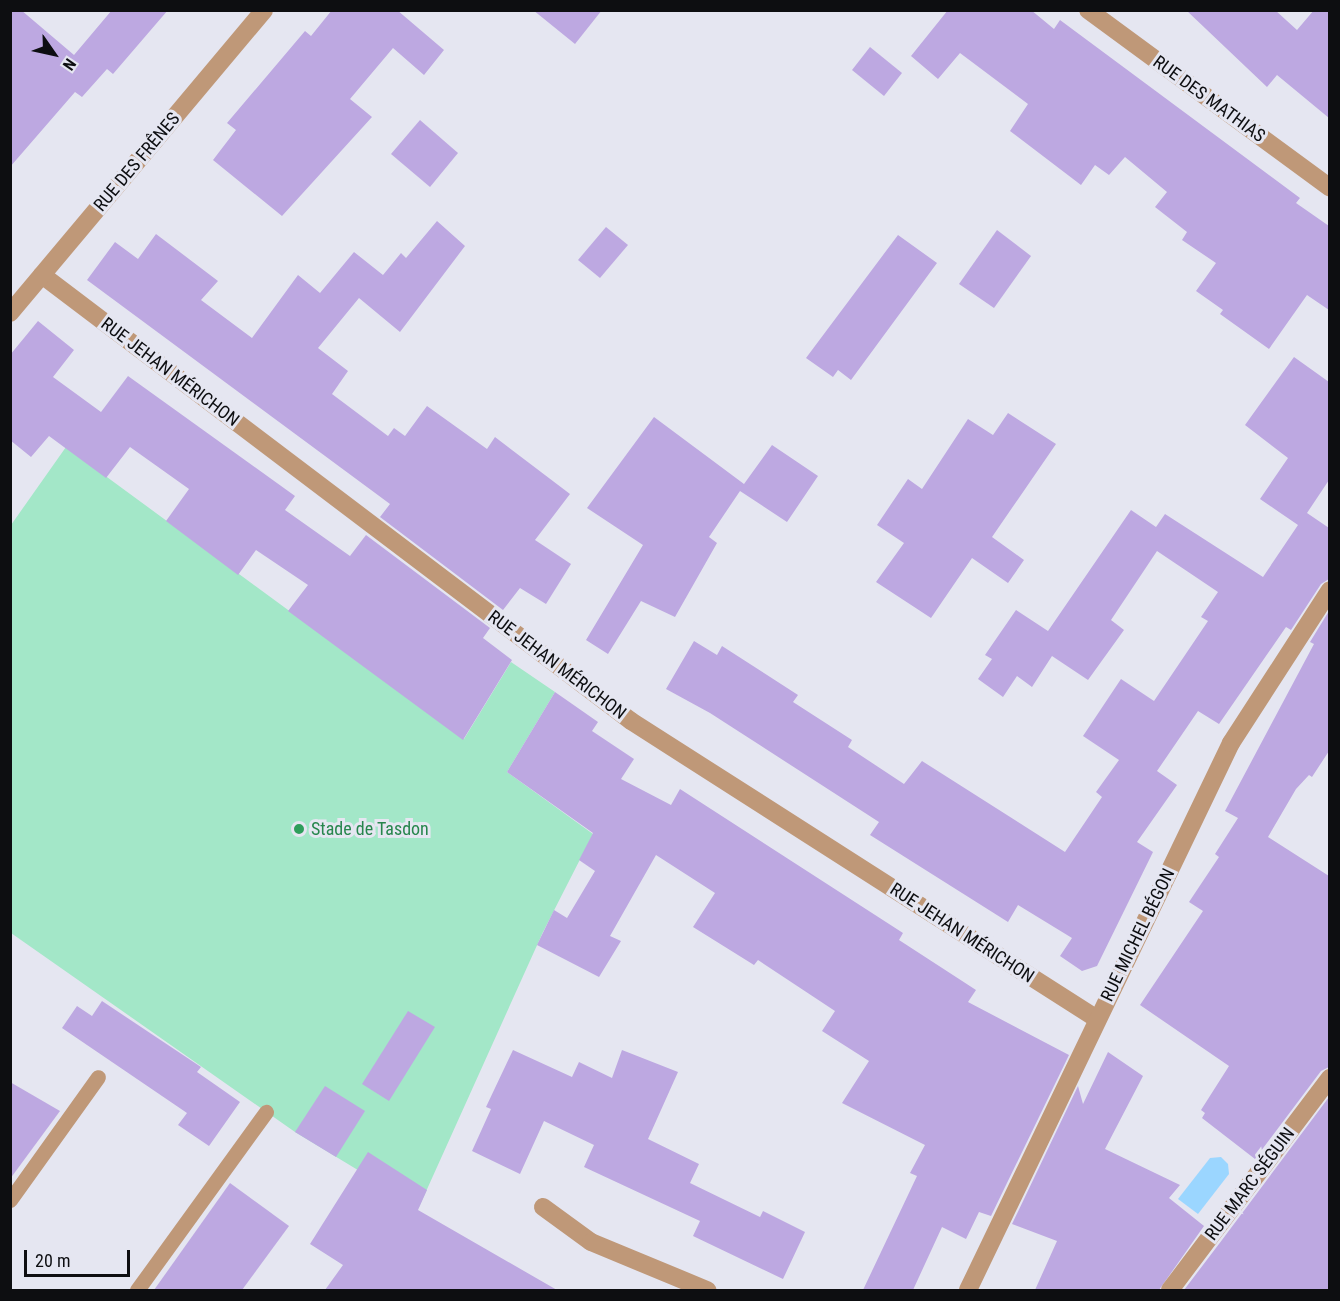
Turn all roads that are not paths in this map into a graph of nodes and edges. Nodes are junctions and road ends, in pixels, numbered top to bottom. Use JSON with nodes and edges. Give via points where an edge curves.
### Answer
{"nodes":[{"id":1,"x":264,"y":10,"type":"edge"},
{"id":2,"x":1088,"y":10,"type":"edge"},
{"id":3,"x":1328,"y":184,"type":"edge"},
{"id":4,"x":42,"y":276,"type":"junction"},
{"id":5,"x":10,"y":313,"type":"edge"},
{"id":6,"x":1329,"y":590,"type":"edge"},
{"id":7,"x":1097,"y":1019,"type":"junction"},
{"id":8,"x":98,"y":1077,"type":"dead end"},
{"id":9,"x":1329,"y":1078,"type":"edge"},
{"id":10,"x":266,"y":1112,"type":"dead end"},
{"id":11,"x":10,"y":1200,"type":"edge"},
{"id":12,"x":543,"y":1207,"type":"dead end"},
{"id":13,"x":137,"y":1290,"type":"edge"},
{"id":14,"x":707,"y":1290,"type":"edge"},
{"id":15,"x":968,"y":1290,"type":"edge"},
{"id":16,"x":1170,"y":1290,"type":"edge"}],
"edges":[{"from":1,"to":4,"type":"street","name":"RUE DES FRÊNES"},
{"from":2,"to":3,"type":"street","name":"RUE DES MATHIAS"},
{"from":4,"to":5,"type":"street","name":"RUE DES FRÊNES"},
{"from":4,"to":7,"type":"street","name":"RUE JEHAN MÉRICHON","via":[[631,721]]},
{"from":6,"to":7,"type":"street","name":"RUE MICHEL BÉGON","via":[[1231,743]]},
{"from":7,"to":15,"type":"street","name":"RUE MICHEL BÉGON"},
{"from":8,"to":11,"type":"lane"},
{"from":9,"to":16,"type":"street","name":"RUE MARC SÉGUIN"},
{"from":10,"to":13,"type":"lane"},
{"from":12,"to":14,"type":"street","via":[[591,1242]]}]}
